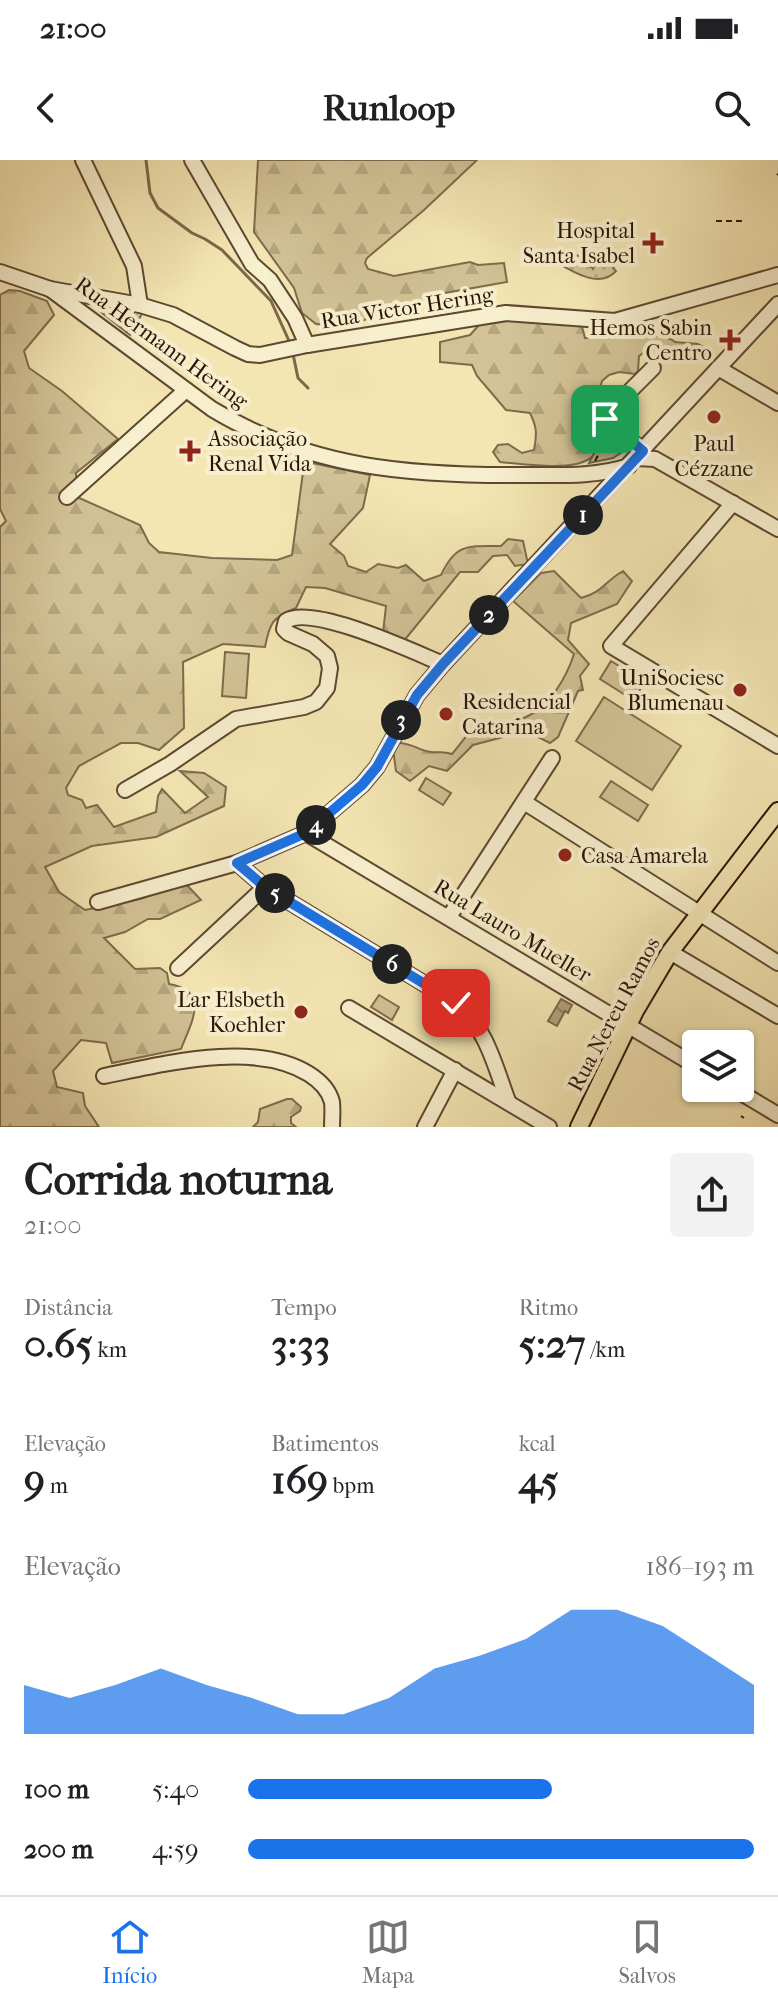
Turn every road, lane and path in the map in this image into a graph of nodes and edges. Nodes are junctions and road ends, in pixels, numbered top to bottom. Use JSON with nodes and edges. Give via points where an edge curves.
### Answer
{"nodes":[{"id":1,"x":83,"y":160,"type":"edge"},
{"id":2,"x":192,"y":160,"type":"edge"},
{"id":3,"x":202,"y":167,"type":"edge"},
{"id":4,"x":716,"y":221,"type":"dead end"},
{"id":5,"x":744,"y":221,"type":"dead end"},
{"id":6,"x":0,"y":272,"type":"edge"},
{"id":7,"x":778,"y":275,"type":"edge"},
{"id":8,"x":50,"y":289,"type":"junction"},
{"id":9,"x":100,"y":298,"type":"junction"},
{"id":10,"x":136,"y":304,"type":"junction"},
{"id":11,"x":778,"y":304,"type":"edge"},
{"id":12,"x":89,"y":317,"type":"junction"},
{"id":13,"x":139,"y":326,"type":"dead end"},
{"id":14,"x":147,"y":330,"type":"dead end"},
{"id":15,"x":117,"y":338,"type":"junction"},
{"id":16,"x":297,"y":347,"type":"junction"},
{"id":17,"x":653,"y":368,"type":"dead end"},
{"id":18,"x":718,"y":368,"type":"junction"},
{"id":19,"x":186,"y":390,"type":"junction"},
{"id":20,"x":778,"y":403,"type":"edge"},
{"id":21,"x":240,"y":426,"type":"junction"},
{"id":22,"x":614,"y":427,"type":"junction"},
{"id":23,"x":227,"y":444,"type":"dead end"},
{"id":24,"x":641,"y":458,"type":"junction"},
{"id":25,"x":588,"y":473,"type":"junction"},
{"id":26,"x":67,"y":497,"type":"dead end"},
{"id":27,"x":733,"y":503,"type":"junction"},
{"id":28,"x":778,"y":529,"type":"edge"},
{"id":29,"x":443,"y":664,"type":"junction"},
{"id":30,"x":778,"y":746,"type":"edge"},
{"id":31,"x":552,"y":758,"type":"dead end"},
{"id":32,"x":125,"y":790,"type":"dead end"},
{"id":33,"x":524,"y":802,"type":"junction"},
{"id":34,"x":778,"y":811,"type":"edge"},
{"id":35,"x":306,"y":833,"type":"junction"},
{"id":36,"x":237,"y":863,"type":"junction"},
{"id":37,"x":265,"y":887,"type":"junction"},
{"id":38,"x":98,"y":902,"type":"dead end"},
{"id":39,"x":698,"y":912,"type":"junction"},
{"id":40,"x":449,"y":917,"type":"junction"},
{"id":41,"x":670,"y":952,"type":"junction"},
{"id":42,"x":778,"y":963,"type":"edge"},
{"id":43,"x":178,"y":968,"type":"dead end"},
{"id":44,"x":349,"y":1008,"type":"dead end"},
{"id":45,"x":778,"y":1016,"type":"edge"},
{"id":46,"x":628,"y":1025,"type":"junction"},
{"id":47,"x":682,"y":1058,"type":"edge"},
{"id":48,"x":455,"y":1070,"type":"junction"},
{"id":49,"x":104,"y":1076,"type":"dead end"},
{"id":50,"x":508,"y":1101,"type":"junction"},
{"id":51,"x":754,"y":1101,"type":"edge"},
{"id":52,"x":778,"y":1115,"type":"edge"},
{"id":53,"x":332,"y":1127,"type":"edge"},
{"id":54,"x":425,"y":1127,"type":"edge"},
{"id":55,"x":549,"y":1127,"type":"edge"},
{"id":56,"x":579,"y":1127,"type":"edge"}],
"edges":[{"from":1,"to":10,"type":"street","via":[[134,266]]},
{"from":2,"to":3,"type":"street"},
{"from":3,"to":16,"type":"street","via":[[243,251],[295,318]]},
{"from":4,"to":5,"type":"path"},
{"from":6,"to":8,"type":"street","name":"Rua Hermann Hering"},
{"from":7,"to":16,"type":"street","name":"Rua Victor Hering","via":[[615,321],[506,313]]},
{"from":8,"to":9,"type":"street","name":"Rua Victor Hering"},
{"from":8,"to":12,"type":"street","name":"Rua Hermann Hering"},
{"from":9,"to":10,"type":"street","name":"Rua Victor Hering"},
{"from":9,"to":12,"type":"street"},
{"from":10,"to":15,"type":"path"},
{"from":10,"to":16,"type":"street","name":"Rua Victor Hering","via":[[173,315],[248,354]]},
{"from":11,"to":18,"type":"street"},
{"from":12,"to":15,"type":"street","name":"Rua Hermann Hering"},
{"from":13,"to":14,"type":"path"},
{"from":15,"to":19,"type":"street","name":"Rua Hermann Hering"},
{"from":17,"to":22,"type":"street","via":[[607,414],[605,419]]},
{"from":18,"to":20,"type":"street"},
{"from":18,"to":24,"type":"street"},
{"from":19,"to":21,"type":"street","name":"Rua Hermann Hering"},
{"from":19,"to":26,"type":"street"},
{"from":21,"to":23,"type":"path"},
{"from":21,"to":25,"type":"street","name":"Rua Hermann Hering","via":[[312,454],[380,469],[442,475]]},
{"from":22,"to":24,"type":"street"},
{"from":22,"to":25,"type":"path"},
{"from":24,"to":25,"type":"street","name":"Rua Hermann Hering","via":[[614,471]]},
{"from":24,"to":27,"type":"street"},
{"from":24,"to":29,"type":"street"},
{"from":27,"to":28,"type":"street"},
{"from":27,"to":30,"type":"street","via":[[611,646]]},
{"from":29,"to":32,"type":"street","via":[[341,625],[292,617],[284,629],[327,656],[327,688],[316,702],[236,719]]},
{"from":29,"to":35,"type":"street","via":[[410,705],[377,767]]},
{"from":31,"to":33,"type":"street"},
{"from":33,"to":39,"type":"street"},
{"from":33,"to":40,"type":"street"},
{"from":34,"to":39,"type":"main road","name":"Rua Nereu Ramos"},
{"from":35,"to":36,"type":"street"},
{"from":35,"to":40,"type":"street","name":"Rua Lauro Mueller"},
{"from":36,"to":37,"type":"street"},
{"from":36,"to":38,"type":"street"},
{"from":37,"to":43,"type":"street"},
{"from":37,"to":50,"type":"street","via":[[470,1014]]},
{"from":39,"to":41,"type":"main road","name":"Rua Nereu Ramos"},
{"from":39,"to":42,"type":"street"},
{"from":40,"to":46,"type":"street","name":"Rua Lauro Mueller"},
{"from":41,"to":45,"type":"street"},
{"from":41,"to":46,"type":"main road","name":"Rua Nereu Ramos"},
{"from":44,"to":48,"type":"street"},
{"from":46,"to":47,"type":"street","name":"Rua Lauro Mueller"},
{"from":46,"to":56,"type":"main road","name":"Rua Nereu Ramos"},
{"from":48,"to":50,"type":"street"},
{"from":48,"to":54,"type":"street"},
{"from":49,"to":53,"type":"street","via":[[216,1057],[284,1061],[326,1088]]},
{"from":50,"to":55,"type":"street"},
{"from":51,"to":52,"type":"street"}]}
